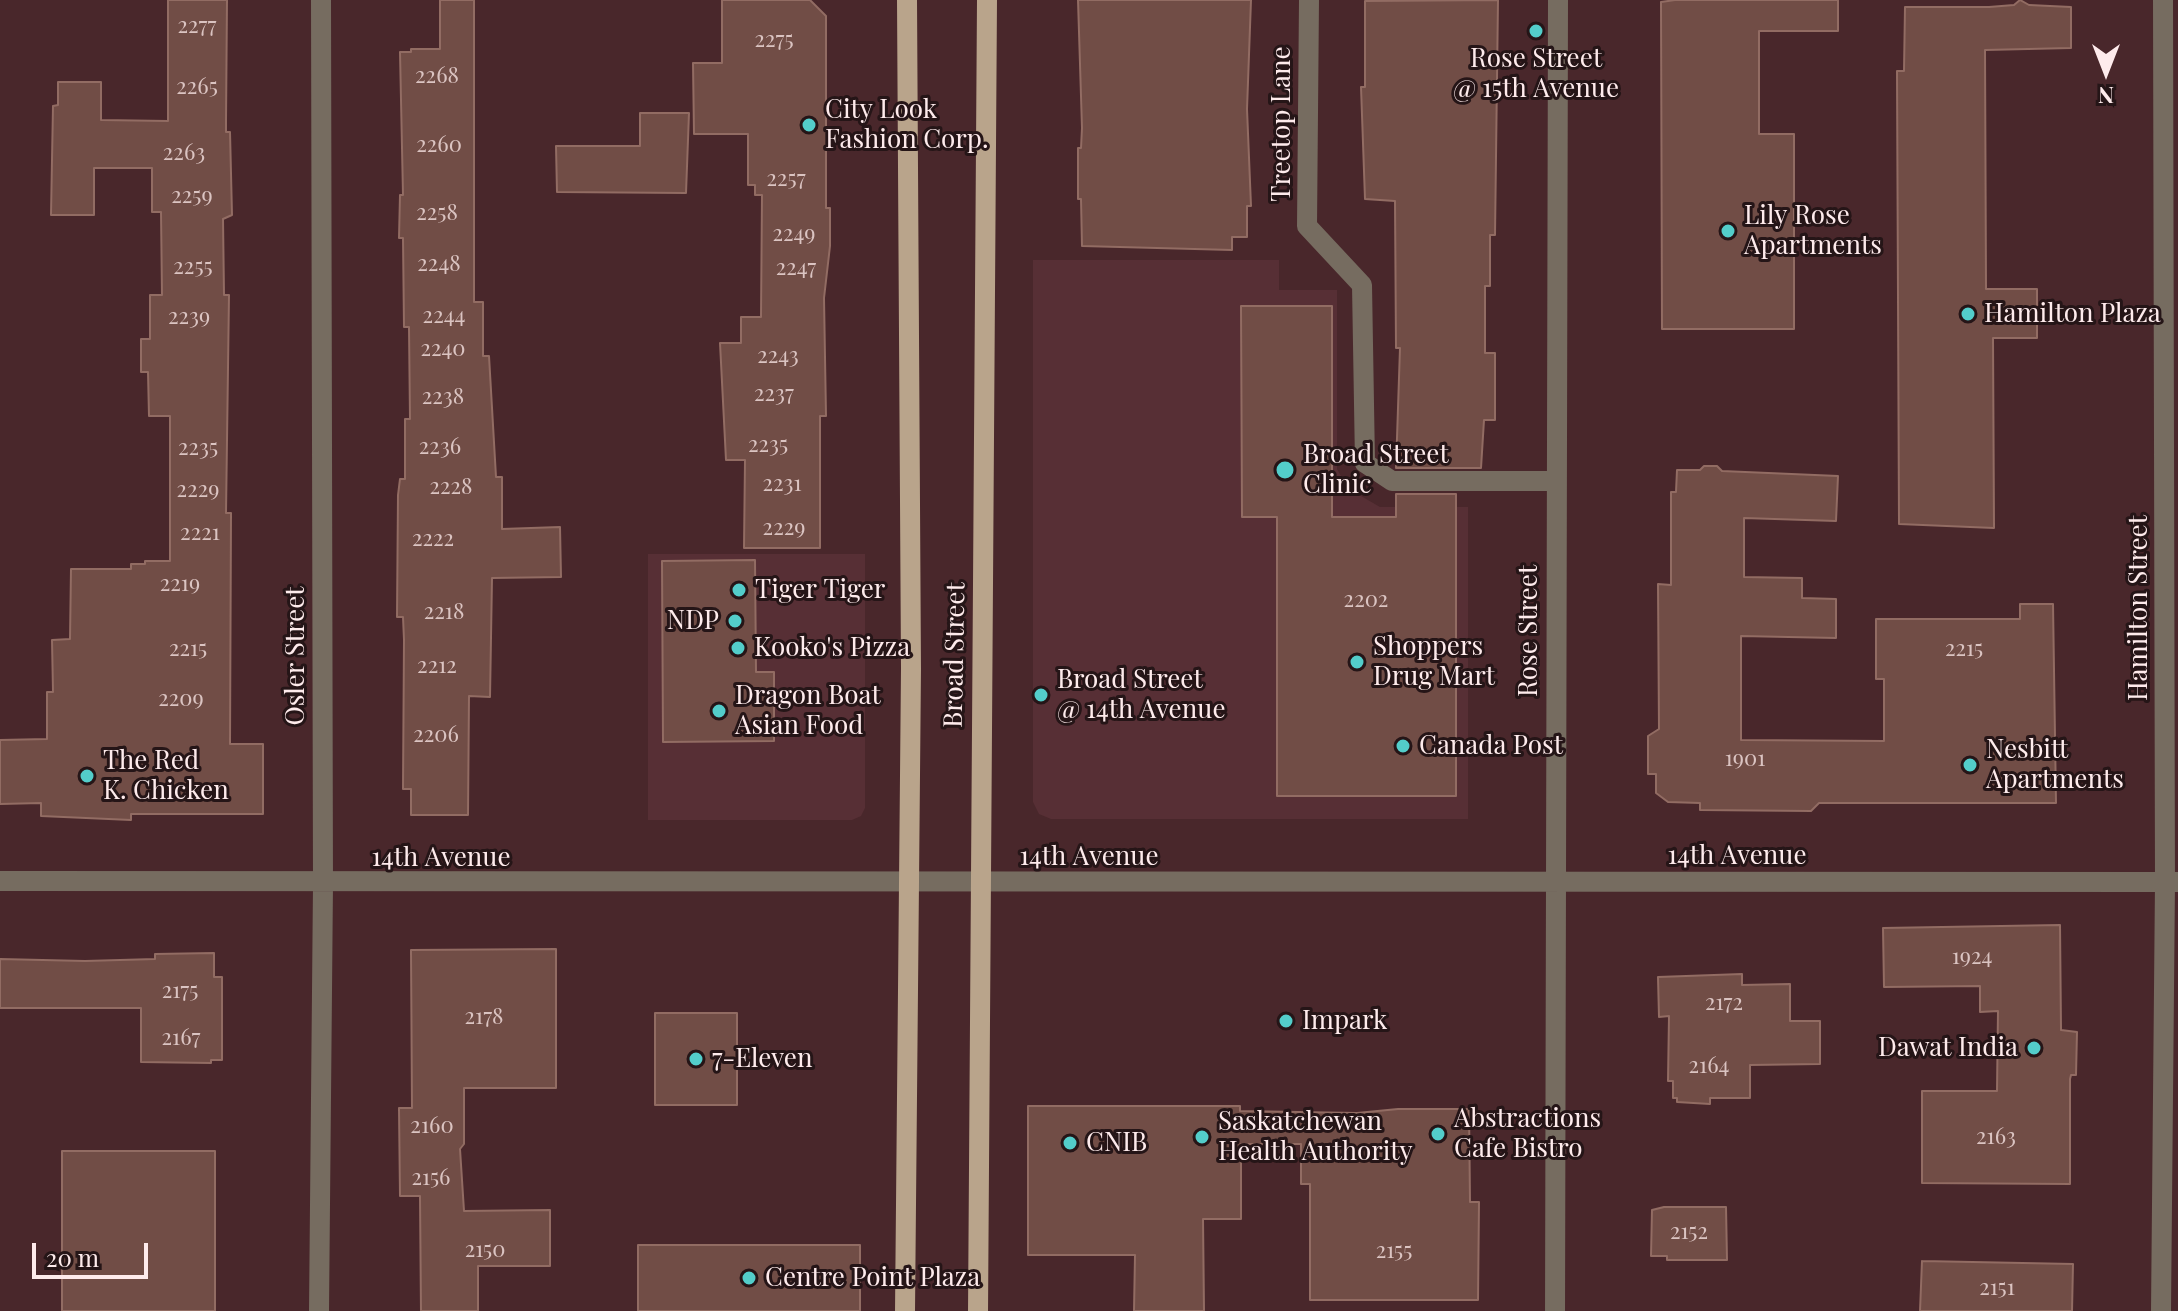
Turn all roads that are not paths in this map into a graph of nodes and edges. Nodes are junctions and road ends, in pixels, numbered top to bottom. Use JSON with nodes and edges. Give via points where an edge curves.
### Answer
{"nodes":[{"id":1,"x":321,"y":0,"type":"edge"},
{"id":2,"x":907,"y":0,"type":"edge"},
{"id":3,"x":987,"y":0,"type":"edge"},
{"id":4,"x":1309,"y":0,"type":"edge"},
{"id":5,"x":1558,"y":0,"type":"edge"},
{"id":6,"x":2163,"y":0,"type":"edge"},
{"id":7,"x":1555,"y":481,"type":"junction"},
{"id":8,"x":0,"y":881,"type":"edge"},
{"id":9,"x":2172,"y":882,"type":"edge"},
{"id":10,"x":909,"y":883,"type":"junction"},
{"id":11,"x":978,"y":883,"type":"junction"},
{"id":12,"x":1553,"y":883,"type":"junction"},
{"id":13,"x":323,"y":884,"type":"junction"},
{"id":14,"x":319,"y":1311,"type":"edge"},
{"id":15,"x":905,"y":1311,"type":"edge"},
{"id":16,"x":978,"y":1311,"type":"edge"},
{"id":17,"x":1555,"y":1311,"type":"edge"},
{"id":18,"x":2161,"y":1311,"type":"edge"}],
"edges":[{"from":1,"to":13,"type":"street","name":"Osler Street"},
{"from":2,"to":10,"type":"main road","name":"Broad Street"},
{"from":3,"to":11,"type":"main road","name":"Broad Street"},
{"from":4,"to":7,"type":"street","name":"Treetop Lane","via":[[1307,226],[1362,285],[1365,463],[1392,481]]},
{"from":5,"to":7,"type":"street","name":"Rose Street"},
{"from":6,"to":9,"type":"street","name":"Hamilton Street"},
{"from":7,"to":12,"type":"street","name":"Rose Street"},
{"from":8,"to":13,"type":"street","name":"14th Avenue"},
{"from":9,"to":12,"type":"street","name":"14th Avenue"},
{"from":9,"to":18,"type":"street","name":"Hamilton Street"},
{"from":10,"to":11,"type":"street","name":"14th Avenue"},
{"from":10,"to":13,"type":"street","name":"14th Avenue"},
{"from":10,"to":15,"type":"main road","name":"Broad Street"},
{"from":11,"to":12,"type":"street","name":"14th Avenue"},
{"from":11,"to":16,"type":"main road","name":"Broad Street"},
{"from":12,"to":17,"type":"street","name":"Rose Street"},
{"from":13,"to":14,"type":"street","name":"Osler Street"}]}
